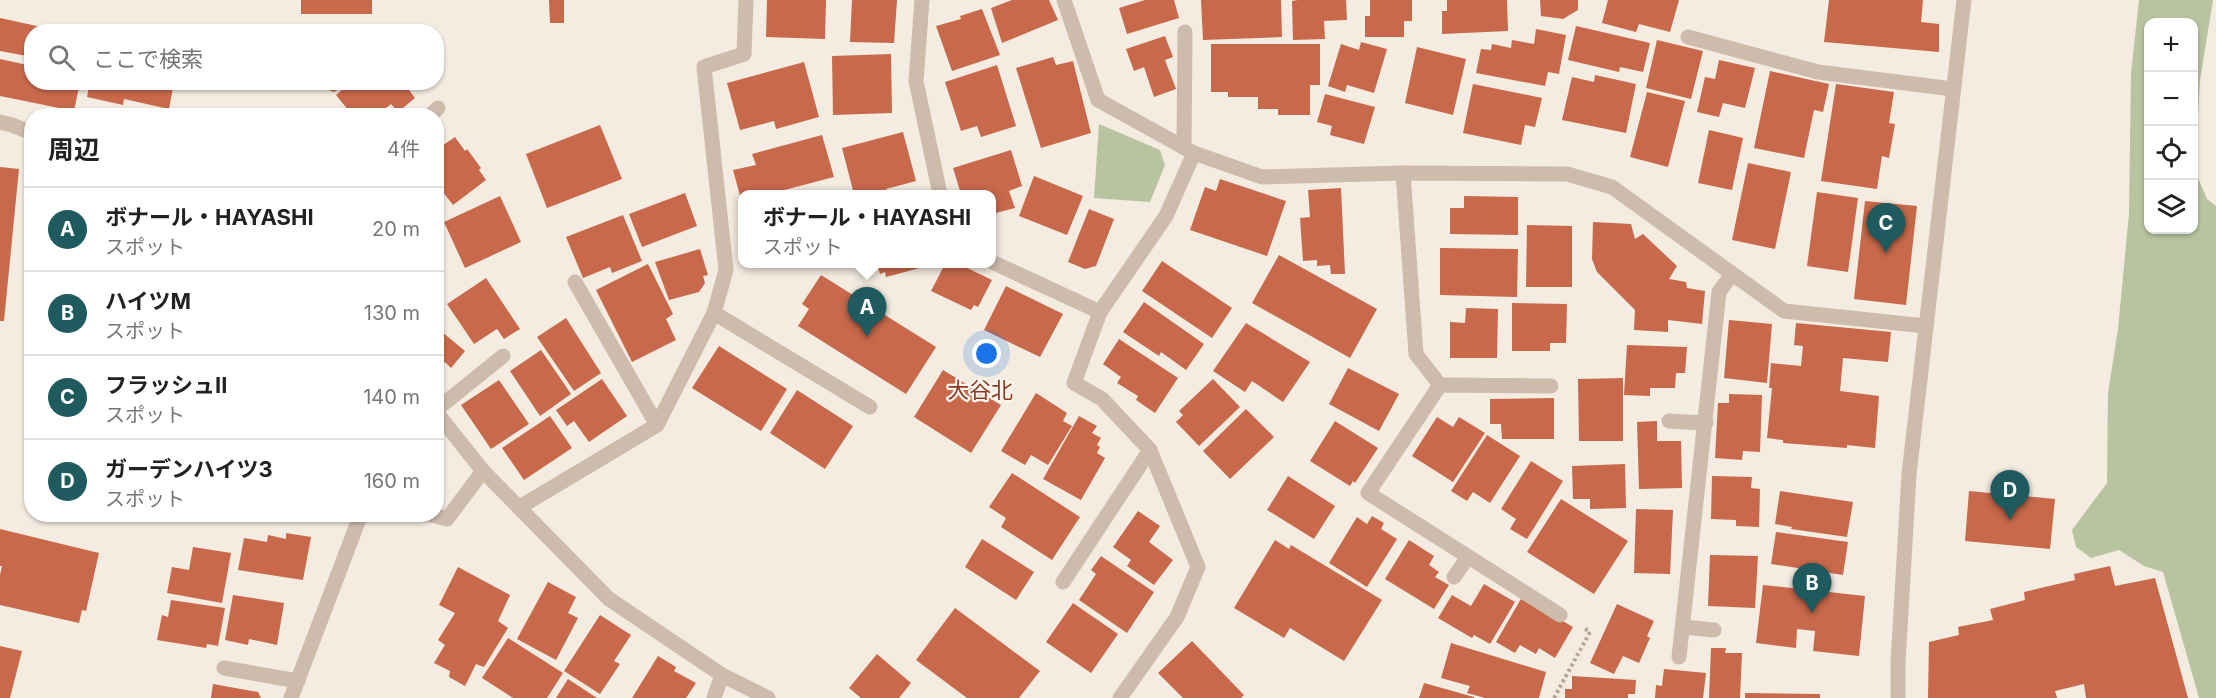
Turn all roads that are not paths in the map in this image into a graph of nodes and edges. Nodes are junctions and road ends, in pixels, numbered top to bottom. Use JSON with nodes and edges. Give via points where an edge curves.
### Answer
{"nodes":[{"id":1,"x":746,"y":0,"type":"edge"},
{"id":2,"x":922,"y":0,"type":"edge"},
{"id":3,"x":1064,"y":0,"type":"edge"},
{"id":4,"x":1964,"y":0,"type":"edge"},
{"id":5,"x":1185,"y":32,"type":"dead end"},
{"id":6,"x":1688,"y":37,"type":"dead end"},
{"id":7,"x":1953,"y":89,"type":"junction"},
{"id":8,"x":0,"y":122,"type":"edge"},
{"id":9,"x":24,"y":130,"type":"edge"},
{"id":10,"x":1189,"y":150,"type":"junction"},
{"id":11,"x":1403,"y":173,"type":"junction"},
{"id":12,"x":939,"y":190,"type":"edge"},
{"id":13,"x":996,"y":264,"type":"edge"},
{"id":14,"x":1732,"y":274,"type":"junction"},
{"id":15,"x":575,"y":282,"type":"dead end"},
{"id":16,"x":1100,"y":312,"type":"junction"},
{"id":17,"x":714,"y":313,"type":"junction"},
{"id":18,"x":1926,"y":326,"type":"junction"},
{"id":19,"x":503,"y":356,"type":"dead end"},
{"id":20,"x":1440,"y":385,"type":"junction"},
{"id":21,"x":1551,"y":386,"type":"dead end"},
{"id":22,"x":444,"y":404,"type":"edge"},
{"id":23,"x":870,"y":407,"type":"dead end"},
{"id":24,"x":444,"y":421,"type":"edge"},
{"id":25,"x":1669,"y":421,"type":"dead end"},
{"id":26,"x":1706,"y":423,"type":"junction"},
{"id":27,"x":657,"y":425,"type":"junction"},
{"id":28,"x":1150,"y":450,"type":"junction"},
{"id":29,"x":483,"y":471,"type":"junction"},
{"id":30,"x":520,"y":507,"type":"junction"},
{"id":31,"x":444,"y":518,"type":"edge"},
{"id":32,"x":358,"y":522,"type":"edge"},
{"id":33,"x":1468,"y":557,"type":"junction"},
{"id":34,"x":1454,"y":578,"type":"dead end"},
{"id":35,"x":1063,"y":582,"type":"dead end"},
{"id":36,"x":1560,"y":615,"type":"dead end"},
{"id":37,"x":1683,"y":627,"type":"junction"},
{"id":38,"x":1714,"y":630,"type":"dead end"},
{"id":39,"x":1679,"y":657,"type":"dead end"},
{"id":40,"x":224,"y":668,"type":"dead end"},
{"id":41,"x":722,"y":675,"type":"junction"},
{"id":42,"x":298,"y":681,"type":"junction"},
{"id":43,"x":291,"y":698,"type":"edge"},
{"id":44,"x":714,"y":698,"type":"edge"},
{"id":45,"x":768,"y":698,"type":"edge"},
{"id":46,"x":1119,"y":698,"type":"edge"},
{"id":47,"x":1898,"y":698,"type":"edge"}],
"edges":[{"from":1,"to":17,"type":"street","via":[[744,54],[704,67],[726,270]]},
{"from":2,"to":12,"type":"street","via":[[916,81]]},
{"from":3,"to":10,"type":"street","via":[[1098,100]]},
{"from":4,"to":7,"type":"street"},
{"from":5,"to":10,"type":"street"},
{"from":6,"to":7,"type":"street","via":[[1818,72]]},
{"from":7,"to":18,"type":"street"},
{"from":8,"to":9,"type":"street"},
{"from":10,"to":11,"type":"street","via":[[1262,177]]},
{"from":10,"to":16,"type":"street","via":[[1166,216]]},
{"from":11,"to":14,"type":"street","via":[[1567,174],[1612,187]]},
{"from":11,"to":20,"type":"street","via":[[1416,354]]},
{"from":13,"to":16,"type":"street"},
{"from":14,"to":18,"type":"street","via":[[1784,311]]},
{"from":14,"to":26,"type":"street","via":[[1719,292]]},
{"from":15,"to":27,"type":"street"},
{"from":16,"to":28,"type":"street","via":[[1074,383],[1102,399]]},
{"from":17,"to":23,"type":"street"},
{"from":17,"to":27,"type":"street"},
{"from":18,"to":47,"type":"street","via":[[1909,474]]},
{"from":19,"to":22,"type":"street"},
{"from":20,"to":21,"type":"street"},
{"from":20,"to":33,"type":"street","via":[[1368,493]]},
{"from":24,"to":29,"type":"street"},
{"from":25,"to":26,"type":"street"},
{"from":26,"to":37,"type":"street"},
{"from":27,"to":30,"type":"street"},
{"from":28,"to":35,"type":"street"},
{"from":28,"to":46,"type":"street","via":[[1198,567],[1177,617]]},
{"from":29,"to":30,"type":"street"},
{"from":29,"to":31,"type":"street"},
{"from":30,"to":41,"type":"street","via":[[609,599]]},
{"from":32,"to":42,"type":"street"},
{"from":33,"to":34,"type":"street"},
{"from":33,"to":36,"type":"street"},
{"from":37,"to":38,"type":"street"},
{"from":37,"to":39,"type":"street"},
{"from":40,"to":42,"type":"street"},
{"from":41,"to":44,"type":"street"},
{"from":41,"to":45,"type":"street"},
{"from":42,"to":43,"type":"street"}]}
